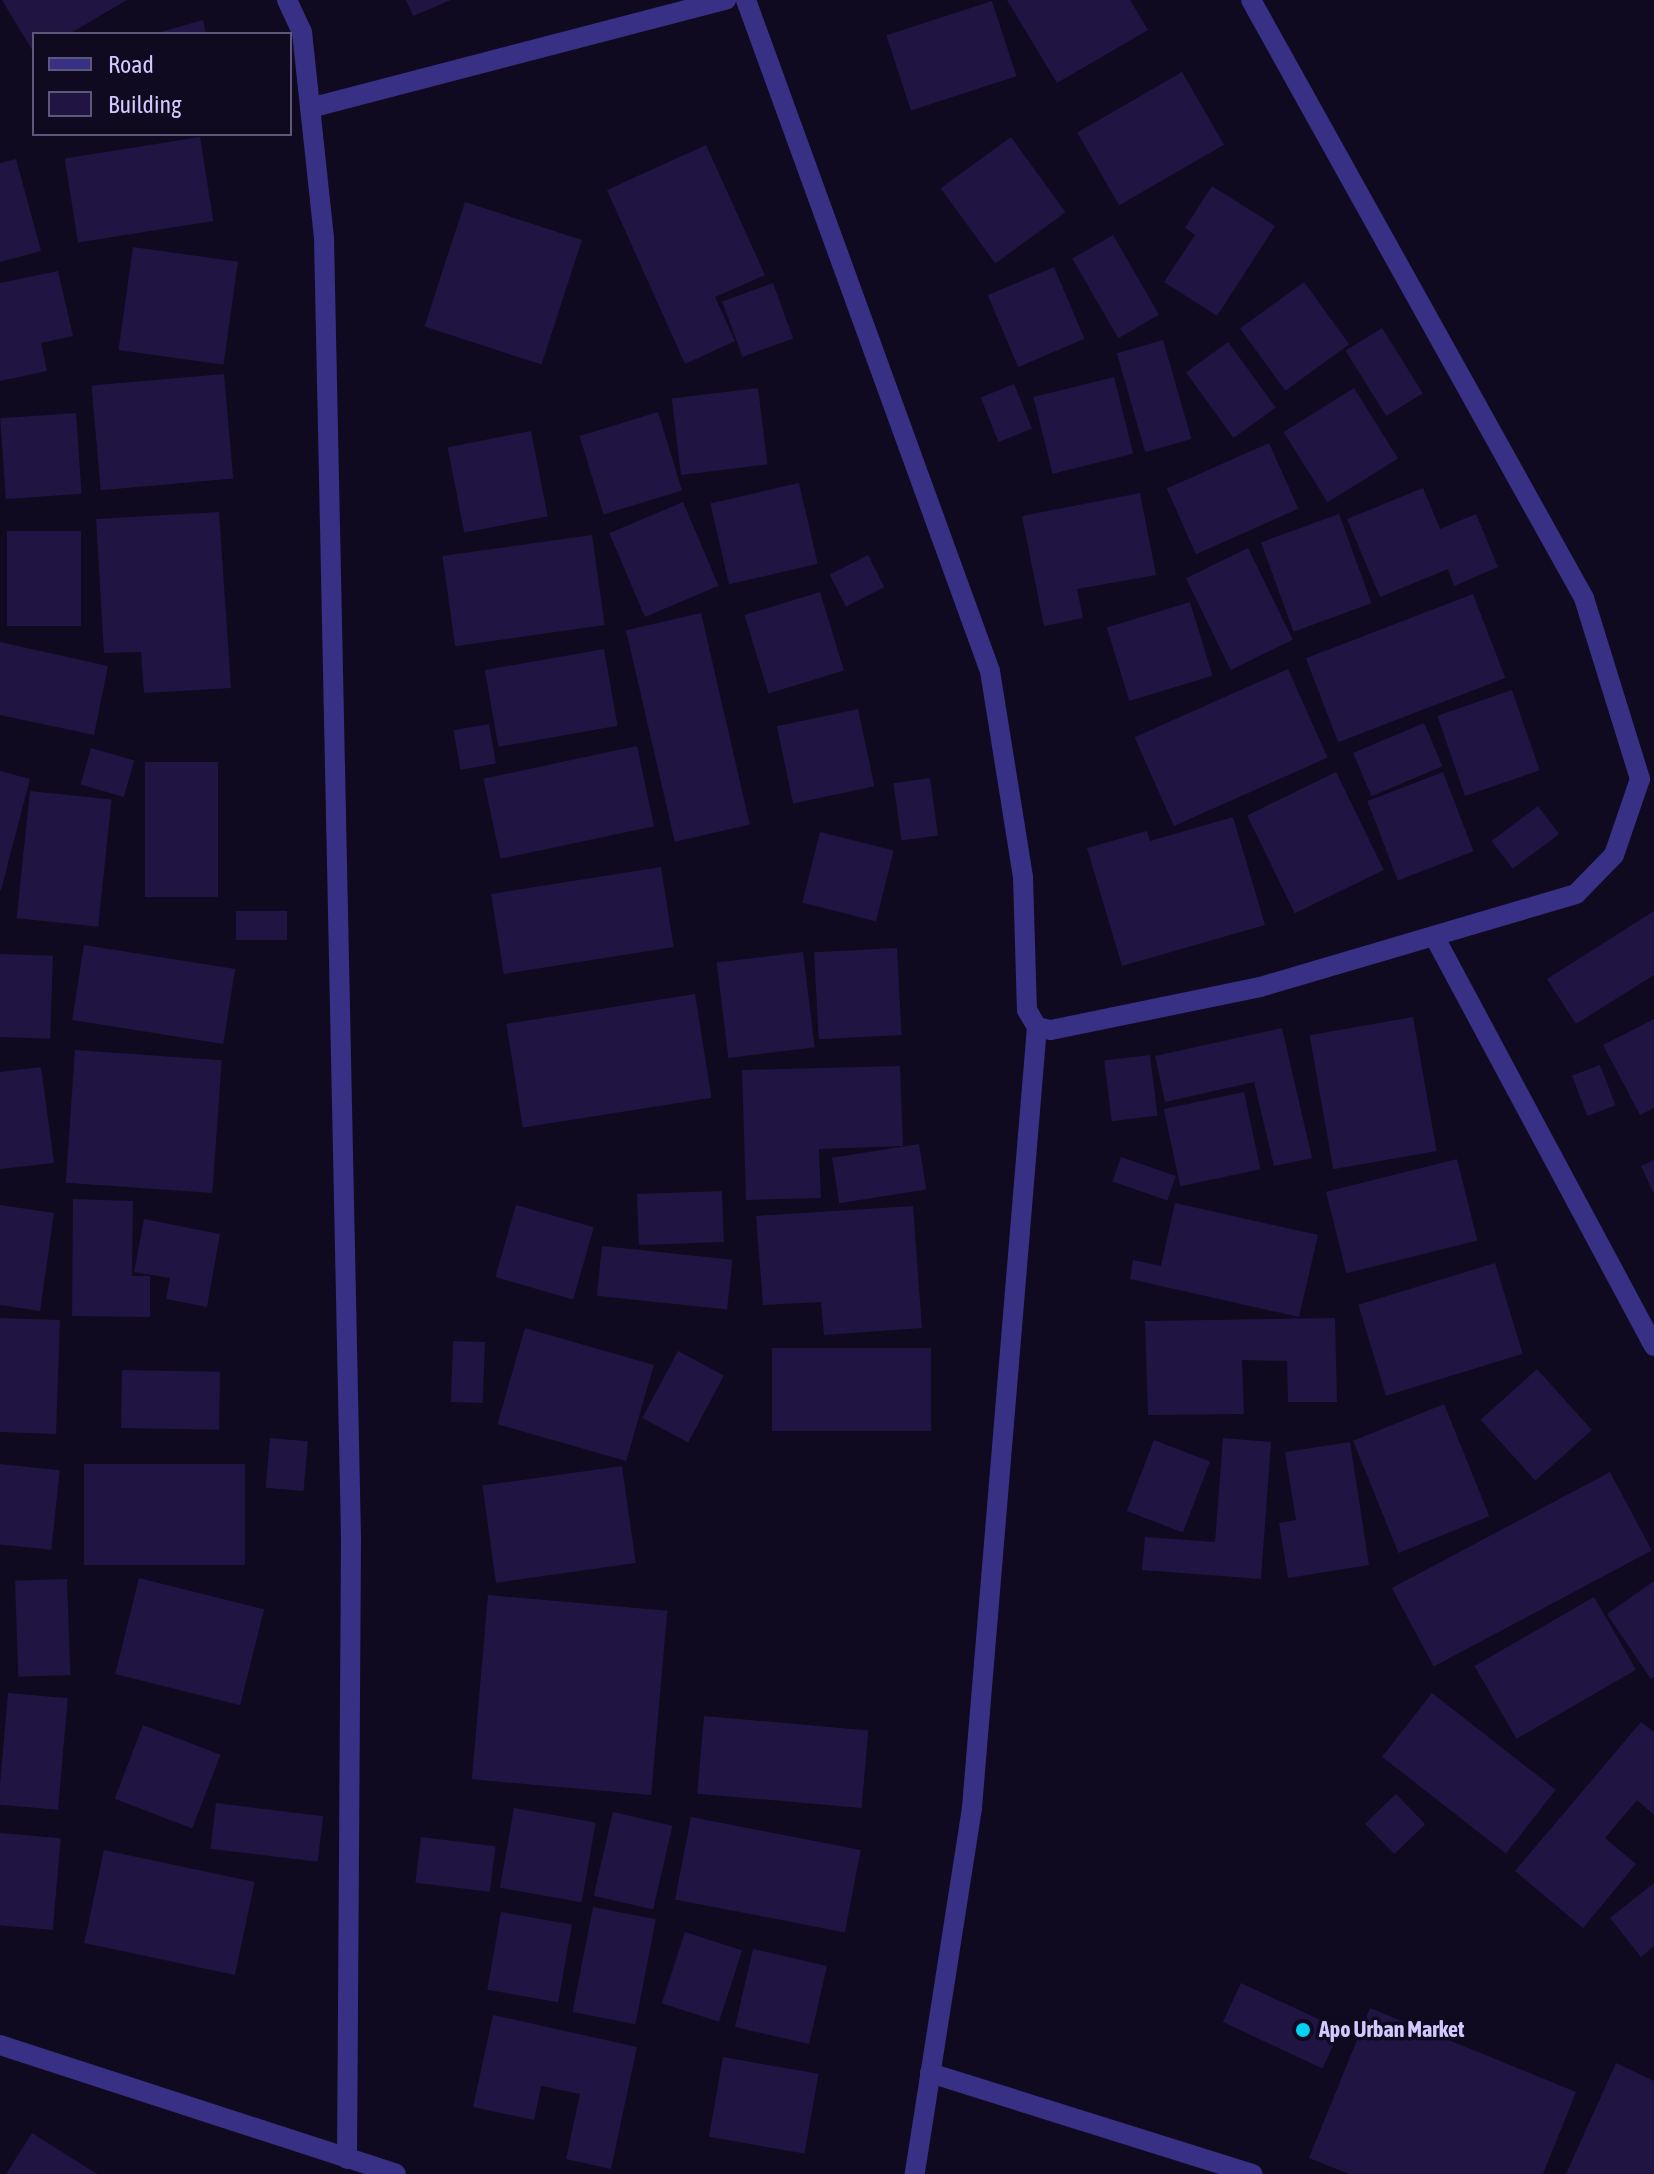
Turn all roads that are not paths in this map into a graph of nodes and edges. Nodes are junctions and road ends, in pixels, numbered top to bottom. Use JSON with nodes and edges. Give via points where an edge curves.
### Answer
{"nodes":[{"id":1,"x":287,"y":0,"type":"edge"},
{"id":2,"x":726,"y":0,"type":"edge"},
{"id":3,"x":746,"y":0,"type":"edge"},
{"id":4,"x":1251,"y":0,"type":"edge"},
{"id":5,"x":310,"y":108,"type":"junction"},
{"id":6,"x":1434,"y":936,"type":"junction"},
{"id":7,"x":1037,"y":1027,"type":"junction"},
{"id":8,"x":1654,"y":1346,"type":"edge"},
{"id":9,"x":0,"y":2045,"type":"edge"},
{"id":10,"x":930,"y":2073,"type":"junction"},
{"id":11,"x":347,"y":2159,"type":"junction"},
{"id":12,"x":396,"y":2174,"type":"edge"},
{"id":13,"x":915,"y":2174,"type":"edge"},
{"id":14,"x":1253,"y":2174,"type":"edge"}],
"edges":[{"from":1,"to":5,"type":"street","via":[[302,32]]},
{"from":2,"to":5,"type":"street"},
{"from":3,"to":7,"type":"street","via":[[990,671],[1023,877],[1027,1010]]},
{"from":4,"to":6,"type":"street","via":[[1584,598],[1640,779],[1614,855],[1576,894]]},
{"from":5,"to":11,"type":"street","via":[[324,238],[351,1527]]},
{"from":6,"to":7,"type":"street","via":[[1260,987],[1051,1030]]},
{"from":6,"to":8,"type":"street"},
{"from":7,"to":10,"type":"street","via":[[972,1808]]},
{"from":9,"to":11,"type":"street"},
{"from":10,"to":13,"type":"street"},
{"from":10,"to":14,"type":"street"},
{"from":11,"to":12,"type":"street"}]}
